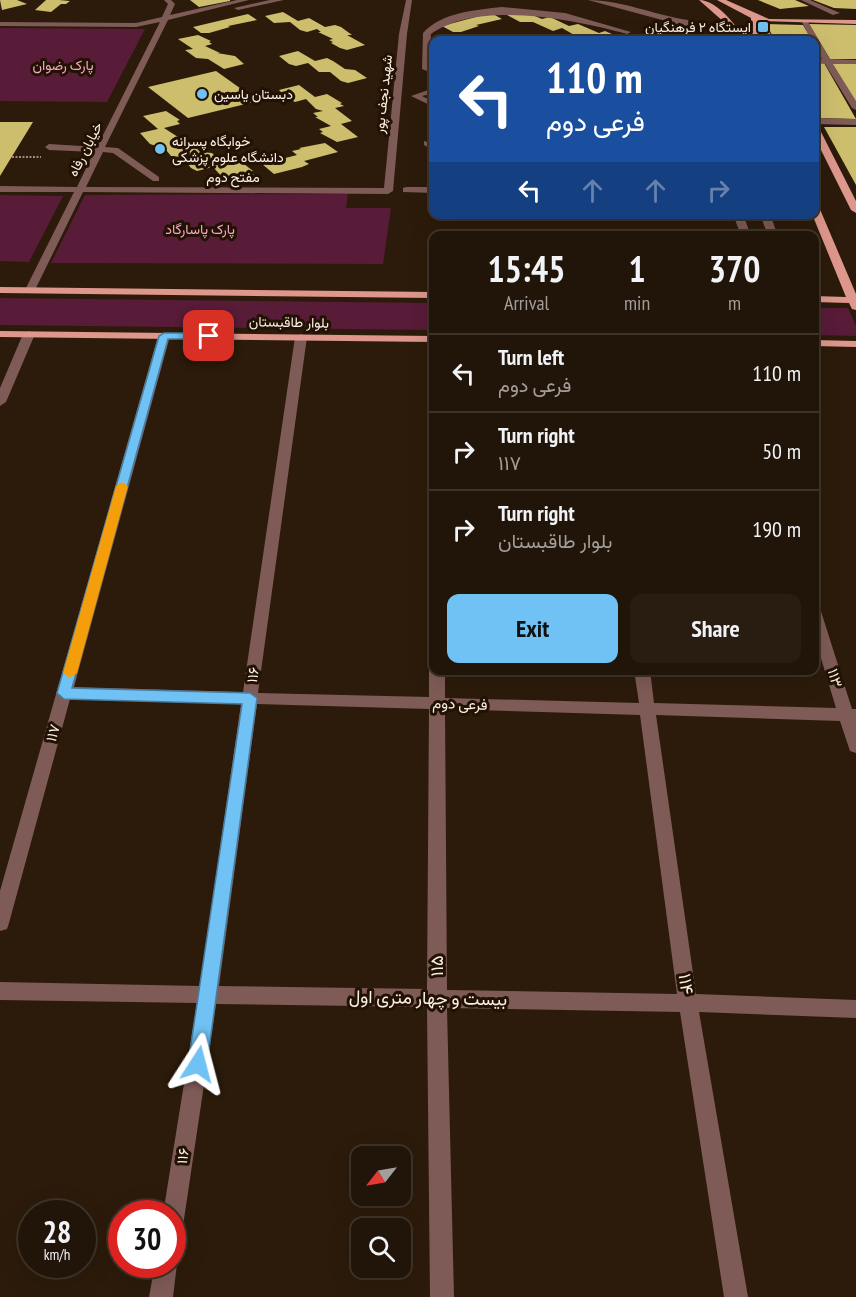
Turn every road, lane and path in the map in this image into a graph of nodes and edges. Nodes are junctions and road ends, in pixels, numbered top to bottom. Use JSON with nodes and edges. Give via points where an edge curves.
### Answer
{"nodes":[{"id":1,"x":243,"y":0,"type":"edge"},
{"id":2,"x":281,"y":0,"type":"edge"},
{"id":3,"x":409,"y":0,"type":"edge"},
{"id":4,"x":591,"y":0,"type":"edge"},
{"id":5,"x":702,"y":0,"type":"edge"},
{"id":6,"x":720,"y":0,"type":"edge"},
{"id":7,"x":733,"y":0,"type":"edge"},
{"id":8,"x":804,"y":0,"type":"edge"},
{"id":9,"x":170,"y":2,"type":"edge"},
{"id":10,"x":509,"y":3,"type":"edge"},
{"id":11,"x":201,"y":9,"type":"junction"},
{"id":12,"x":802,"y":12,"type":"dead end"},
{"id":13,"x":813,"y":12,"type":"dead end"},
{"id":14,"x":836,"y":13,"type":"junction"},
{"id":15,"x":846,"y":13,"type":"dead end"},
{"id":16,"x":755,"y":17,"type":"junction"},
{"id":17,"x":164,"y":20,"type":"junction"},
{"id":18,"x":673,"y":21,"type":"junction"},
{"id":19,"x":804,"y":22,"type":"junction"},
{"id":20,"x":856,"y":22,"type":"edge"},
{"id":21,"x":0,"y":24,"type":"edge"},
{"id":22,"x":627,"y":32,"type":"dead end"},
{"id":23,"x":670,"y":36,"type":"edge"},
{"id":24,"x":691,"y":36,"type":"edge"},
{"id":25,"x":739,"y":36,"type":"edge"},
{"id":26,"x":754,"y":36,"type":"edge"},
{"id":27,"x":768,"y":36,"type":"edge"},
{"id":28,"x":813,"y":36,"type":"edge"},
{"id":29,"x":819,"y":46,"type":"edge"},
{"id":30,"x":819,"y":61,"type":"edge"},
{"id":31,"x":828,"y":61,"type":"junction"},
{"id":32,"x":856,"y":62,"type":"edge"},
{"id":33,"x":429,"y":69,"type":"edge"},
{"id":34,"x":429,"y":92,"type":"edge"},
{"id":35,"x":429,"y":103,"type":"edge"},
{"id":36,"x":856,"y":108,"type":"edge"},
{"id":37,"x":856,"y":122,"type":"edge"},
{"id":38,"x":819,"y":124,"type":"edge"},
{"id":39,"x":819,"y":134,"type":"edge"},
{"id":40,"x":49,"y":147,"type":"dead end"},
{"id":41,"x":100,"y":148,"type":"junction"},
{"id":42,"x":156,"y":179,"type":"dead end"},
{"id":43,"x":0,"y":189,"type":"edge"},
{"id":44,"x":406,"y":190,"type":"dead end"},
{"id":45,"x":429,"y":190,"type":"edge"},
{"id":46,"x":79,"y":191,"type":"junction"},
{"id":47,"x":388,"y":191,"type":"joint"},
{"id":48,"x":856,"y":210,"type":"edge"},
{"id":49,"x":819,"y":217,"type":"edge"},
{"id":50,"x":852,"y":285,"type":"edge"},
{"id":51,"x":0,"y":290,"type":"edge"},
{"id":52,"x":30,"y":290,"type":"junction"},
{"id":53,"x":429,"y":294,"type":"edge"},
{"id":54,"x":819,"y":299,"type":"edge"},
{"id":55,"x":855,"y":302,"type":"edge"},
{"id":56,"x":0,"y":334,"type":"edge"},
{"id":57,"x":29,"y":334,"type":"junction"},
{"id":58,"x":164,"y":336,"type":"junction"},
{"id":59,"x":301,"y":338,"type":"junction"},
{"id":60,"x":429,"y":339,"type":"edge"},
{"id":61,"x":819,"y":343,"type":"edge"},
{"id":62,"x":856,"y":344,"type":"edge"},
{"id":63,"x":0,"y":402,"type":"edge"},
{"id":64,"x":819,"y":623,"type":"edge"},
{"id":65,"x":436,"y":675,"type":"edge"},
{"id":66,"x":643,"y":675,"type":"edge"},
{"id":67,"x":64,"y":693,"type":"junction"},
{"id":68,"x":250,"y":698,"type":"junction"},
{"id":69,"x":437,"y":703,"type":"junction"},
{"id":70,"x":647,"y":709,"type":"junction"},
{"id":71,"x":851,"y":714,"type":"edge"},
{"id":72,"x":856,"y":747,"type":"edge"},
{"id":73,"x":0,"y":922,"type":"edge"},
{"id":74,"x":0,"y":991,"type":"edge"},
{"id":75,"x":208,"y":994,"type":"junction"},
{"id":76,"x":437,"y":999,"type":"junction"},
{"id":77,"x":688,"y":1003,"type":"junction"},
{"id":78,"x":856,"y":1008,"type":"edge"},
{"id":79,"x":176,"y":1200,"type":"edge"},
{"id":80,"x":164,"y":1278,"type":"edge"},
{"id":81,"x":161,"y":1297,"type":"edge"},
{"id":82,"x":442,"y":1297,"type":"edge"},
{"id":83,"x":736,"y":1297,"type":"edge"}],
"edges":[{"from":1,"to":11,"type":"street"},
{"from":2,"to":17,"type":"street"},
{"from":3,"to":47,"type":"street","name":"شهید نجف پور"},
{"from":4,"to":18,"type":"street"},
{"from":5,"to":25,"type":"main road","via":[[729,21]]},
{"from":6,"to":16,"type":"main road"},
{"from":7,"to":16,"type":"main road"},
{"from":8,"to":14,"type":"street"},
{"from":9,"to":11,"type":"street"},
{"from":9,"to":17,"type":"street","name":"خیابان رفاه"},
{"from":10,"to":22,"type":"street","via":[[579,16]]},
{"from":10,"to":33,"type":"street","via":[[436,24],[427,33],[425,67]]},
{"from":11,"to":17,"type":"street"},
{"from":12,"to":16,"type":"main road"},
{"from":13,"to":14,"type":"main road"},
{"from":14,"to":15,"type":"main road"},
{"from":16,"to":19,"type":"main road"},
{"from":16,"to":26,"type":"main road"},
{"from":16,"to":27,"type":"main road"},
{"from":17,"to":21,"type":"street","via":[[136,25]]},
{"from":17,"to":41,"type":"street","name":"خیابان رفاه"},
{"from":18,"to":23,"type":"street","via":[[666,24]]},
{"from":18,"to":24,"type":"street","via":[[685,22]]},
{"from":19,"to":20,"type":"main road"},
{"from":19,"to":28,"type":"street"},
{"from":29,"to":31,"type":"street"},
{"from":30,"to":31,"type":"street"},
{"from":31,"to":32,"type":"street"},
{"from":31,"to":36,"type":"street"},
{"from":34,"to":35,"type":"street","via":[[415,96]]},
{"from":37,"to":38,"type":"street"},
{"from":39,"to":48,"type":"main road"},
{"from":40,"to":41,"type":"street"},
{"from":41,"to":42,"type":"street","via":[[115,150]]},
{"from":41,"to":46,"type":"street","name":"خیابان رفاه"},
{"from":43,"to":46,"type":"street","name":"مفتح دوم"},
{"from":44,"to":45,"type":"street"},
{"from":46,"to":47,"type":"street","name":"مفتح دوم"},
{"from":46,"to":52,"type":"street","name":"خیابان رفاه"},
{"from":49,"to":50,"type":"main road"},
{"from":50,"to":55,"type":"main road"},
{"from":51,"to":52,"type":"main road","name":"بلوار طاقبستان"},
{"from":52,"to":53,"type":"main road","name":"بلوار طاقبستان"},
{"from":54,"to":55,"type":"main road"},
{"from":56,"to":57,"type":"main road","name":"بلوار طاقبستان"},
{"from":57,"to":58,"type":"main road","name":"بلوار طاقبستان"},
{"from":57,"to":63,"type":"street"},
{"from":58,"to":59,"type":"main road","name":"بلوار طاقبستان"},
{"from":58,"to":67,"type":"street","name":"۱۱۷"},
{"from":59,"to":60,"type":"main road","name":"بلوار طاقبستان"},
{"from":59,"to":68,"type":"street","name":"۱۱۶"},
{"from":61,"to":62,"type":"main road"},
{"from":64,"to":71,"type":"street","name":"۱۱۳"},
{"from":65,"to":69,"type":"street","name":"۱۱۵"},
{"from":66,"to":70,"type":"street","name":"۱۱۴"},
{"from":67,"to":68,"type":"street","name":"فرعی دوم"},
{"from":67,"to":73,"type":"street","name":"۱۱۷"},
{"from":68,"to":69,"type":"street","name":"فرعی دوم"},
{"from":68,"to":75,"type":"street","name":"۱۱۶"},
{"from":69,"to":70,"type":"street","name":"فرعی دوم"},
{"from":69,"to":76,"type":"street","name":"۱۱۵"},
{"from":70,"to":71,"type":"street","name":"فرعی دوم"},
{"from":70,"to":77,"type":"street","name":"۱۱۴"},
{"from":71,"to":72,"type":"street","name":"۱۱۳"},
{"from":74,"to":75,"type":"street","name":"بیست و چهار متری اول"},
{"from":75,"to":76,"type":"street","name":"بیست و چهار متری اول"},
{"from":75,"to":79,"type":"street","name":"۱۱۶"},
{"from":76,"to":77,"type":"street","name":"بیست و چهار متری اول"},
{"from":76,"to":82,"type":"street","name":"۱۱۵"},
{"from":77,"to":78,"type":"street","name":"بیست و چهار متری اول"},
{"from":77,"to":83,"type":"street","name":"۱۱۴"},
{"from":80,"to":81,"type":"street"}]}
